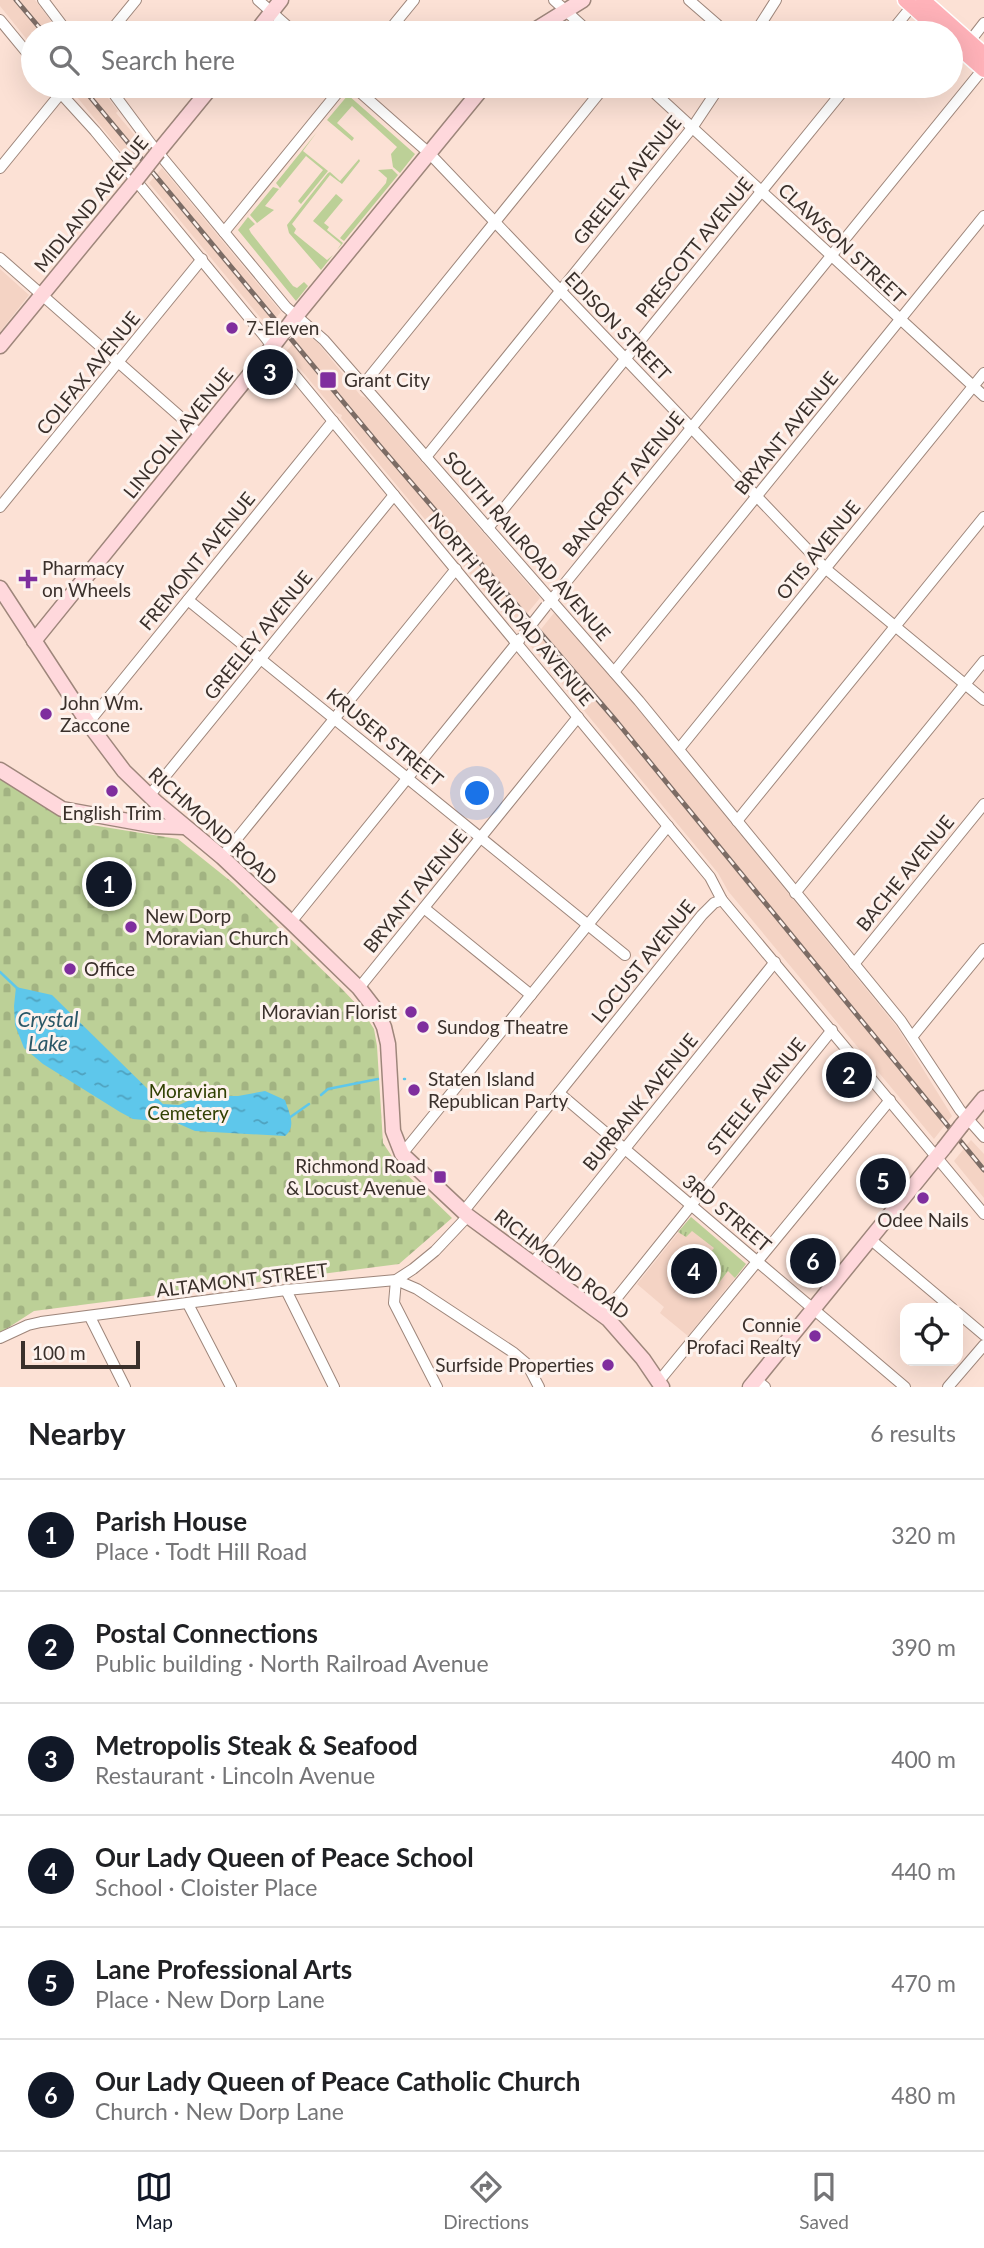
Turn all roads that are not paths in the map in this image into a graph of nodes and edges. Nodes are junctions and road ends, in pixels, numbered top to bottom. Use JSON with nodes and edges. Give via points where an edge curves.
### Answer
{"nodes":[{"id":1,"x":43,"y":0,"type":"edge"},
{"id":2,"x":136,"y":0,"type":"edge"},
{"id":3,"x":258,"y":0,"type":"edge"},
{"id":4,"x":281,"y":0,"type":"edge"},
{"id":5,"x":414,"y":0,"type":"edge"},
{"id":6,"x":554,"y":0,"type":"edge"},
{"id":7,"x":583,"y":0,"type":"edge"},
{"id":8,"x":689,"y":0,"type":"edge"},
{"id":9,"x":776,"y":0,"type":"edge"},
{"id":10,"x":913,"y":2,"type":"edge"},
{"id":11,"x":566,"y":11,"type":"junction"},
{"id":12,"x":271,"y":12,"type":"junction"},
{"id":13,"x":0,"y":20,"type":"edge"},
{"id":14,"x":59,"y":21,"type":"edge"},
{"id":15,"x":119,"y":21,"type":"edge"},
{"id":16,"x":264,"y":21,"type":"edge"},
{"id":17,"x":281,"y":21,"type":"edge"},
{"id":18,"x":397,"y":21,"type":"edge"},
{"id":19,"x":550,"y":21,"type":"edge"},
{"id":20,"x":577,"y":21,"type":"edge"},
{"id":21,"x":713,"y":21,"type":"edge"},
{"id":22,"x":763,"y":21,"type":"edge"},
{"id":23,"x":899,"y":21,"type":"edge"},
{"id":24,"x":931,"y":21,"type":"edge"},
{"id":25,"x":941,"y":21,"type":"edge"},
{"id":26,"x":984,"y":23,"type":"edge"},
{"id":27,"x":963,"y":36,"type":"edge"},
{"id":28,"x":970,"y":41,"type":"junction"},
{"id":29,"x":21,"y":45,"type":"edge"},
{"id":30,"x":963,"y":52,"type":"edge"},
{"id":31,"x":984,"y":54,"type":"edge"},
{"id":32,"x":983,"y":70,"type":"edge"},
{"id":33,"x":963,"y":94,"type":"edge"},
{"id":34,"x":51,"y":98,"type":"edge"},
{"id":35,"x":66,"y":98,"type":"edge"},
{"id":36,"x":116,"y":98,"type":"edge"},
{"id":37,"x":202,"y":98,"type":"edge"},
{"id":38,"x":333,"y":98,"type":"edge"},
{"id":39,"x":367,"y":98,"type":"edge"},
{"id":40,"x":474,"y":98,"type":"edge"},
{"id":41,"x":595,"y":98,"type":"edge"},
{"id":42,"x":660,"y":98,"type":"edge"},
{"id":43,"x":712,"y":98,"type":"edge"},
{"id":44,"x":837,"y":98,"type":"edge"},
{"id":45,"x":960,"y":98,"type":"edge"},
{"id":46,"x":692,"y":128,"type":"junction"},
{"id":47,"x":158,"y":152,"type":"junction"},
{"id":48,"x":430,"y":153,"type":"junction"},
{"id":49,"x":0,"y":168,"type":"edge"},
{"id":50,"x":136,"y":180,"type":"junction"},
{"id":51,"x":761,"y":192,"type":"junction"},
{"id":52,"x":984,"y":216,"type":"edge"},
{"id":53,"x":494,"y":222,"type":"junction"},
{"id":54,"x":224,"y":232,"type":"junction"},
{"id":55,"x":831,"y":256,"type":"junction"},
{"id":56,"x":0,"y":258,"type":"edge"},
{"id":57,"x":202,"y":259,"type":"junction"},
{"id":58,"x":560,"y":291,"type":"junction"},
{"id":59,"x":42,"y":295,"type":"junction"},
{"id":60,"x":294,"y":319,"type":"junction"},
{"id":61,"x":900,"y":321,"type":"junction"},
{"id":62,"x":274,"y":344,"type":"junction"},
{"id":63,"x":0,"y":346,"type":"edge"},
{"id":64,"x":626,"y":359,"type":"junction"},
{"id":65,"x":119,"y":362,"type":"junction"},
{"id":66,"x":984,"y":373,"type":"edge"},
{"id":67,"x":363,"y":385,"type":"junction"},
{"id":68,"x":972,"y":387,"type":"junction"},
{"id":69,"x":984,"y":396,"type":"edge"},
{"id":70,"x":333,"y":421,"type":"junction"},
{"id":71,"x":692,"y":428,"type":"junction"},
{"id":72,"x":201,"y":435,"type":"junction"},
{"id":73,"x":426,"y":457,"type":"junction"},
{"id":74,"x":394,"y":495,"type":"junction"},
{"id":75,"x":757,"y":497,"type":"junction"},
{"id":76,"x":0,"y":507,"type":"edge"},
{"id":77,"x":984,"y":517,"type":"edge"},
{"id":78,"x":488,"y":528,"type":"junction"},
{"id":79,"x":456,"y":569,"type":"junction"},
{"id":80,"x":825,"y":569,"type":"junction"},
{"id":81,"x":0,"y":588,"type":"edge"},
{"id":82,"x":188,"y":600,"type":"junction"},
{"id":83,"x":549,"y":603,"type":"junction"},
{"id":84,"x":894,"y":627,"type":"junction"},
{"id":85,"x":34,"y":641,"type":"junction"},
{"id":86,"x":517,"y":643,"type":"junction"},
{"id":87,"x":261,"y":659,"type":"junction"},
{"id":88,"x":984,"y":662,"type":"edge"},
{"id":89,"x":614,"y":672,"type":"junction"},
{"id":90,"x":965,"y":685,"type":"junction"},
{"id":91,"x":984,"y":700,"type":"edge"},
{"id":92,"x":578,"y":717,"type":"junction"},
{"id":93,"x":334,"y":718,"type":"junction"},
{"id":94,"x":88,"y":723,"type":"junction"},
{"id":95,"x":679,"y":749,"type":"junction"},
{"id":96,"x":0,"y":770,"type":"edge"},
{"id":97,"x":409,"y":778,"type":"junction"},
{"id":98,"x":149,"y":796,"type":"junction"},
{"id":99,"x":984,"y":804,"type":"edge"},
{"id":100,"x":737,"y":821,"type":"junction"},
{"id":101,"x":668,"y":826,"type":"junction"},
{"id":102,"x":183,"y":827,"type":"junction"},
{"id":103,"x":481,"y":838,"type":"junction"},
{"id":104,"x":222,"y":857,"type":"junction"},
{"id":105,"x":795,"y":893,"type":"junction"},
{"id":106,"x":722,"y":900,"type":"junction"},
{"id":107,"x":424,"y":908,"type":"junction"},
{"id":108,"x":291,"y":922,"type":"junction"},
{"id":109,"x":589,"y":925,"type":"junction"},
{"id":110,"x":984,"y":948,"type":"edge"},
{"id":111,"x":625,"y":955,"type":"dead end"},
{"id":112,"x":775,"y":962,"type":"junction"},
{"id":113,"x":854,"y":964,"type":"junction"},
{"id":114,"x":359,"y":988,"type":"junction"},
{"id":115,"x":531,"y":995,"type":"junction"},
{"id":116,"x":832,"y":1030,"type":"junction"},
{"id":117,"x":912,"y":1037,"type":"junction"},
{"id":118,"x":559,"y":1093,"type":"junction"},
{"id":119,"x":984,"y":1098,"type":"edge"},
{"id":120,"x":890,"y":1100,"type":"junction"},
{"id":121,"x":964,"y":1122,"type":"junction"},
{"id":122,"x":984,"y":1137,"type":"edge"},
{"id":123,"x":624,"y":1149,"type":"junction"},
{"id":124,"x":940,"y":1152,"type":"junction"},
{"id":125,"x":402,"y":1154,"type":"junction"},
{"id":126,"x":691,"y":1206,"type":"junction"},
{"id":127,"x":984,"y":1213,"type":"edge"},
{"id":128,"x":465,"y":1214,"type":"junction"},
{"id":129,"x":870,"y":1239,"type":"junction"},
{"id":130,"x":757,"y":1262,"type":"junction"},
{"id":131,"x":533,"y":1263,"type":"junction"},
{"id":132,"x":396,"y":1280,"type":"junction"},
{"id":133,"x":286,"y":1290,"type":"junction"},
{"id":134,"x":946,"y":1303,"type":"edge"},
{"id":135,"x":188,"y":1304,"type":"junction"},
{"id":136,"x":812,"y":1310,"type":"junction"},
{"id":137,"x":603,"y":1315,"type":"junction"},
{"id":138,"x":90,"y":1317,"type":"junction"},
{"id":139,"x":963,"y":1317,"type":"edge"},
{"id":140,"x":984,"y":1335,"type":"edge"},
{"id":141,"x":0,"y":1338,"type":"edge"},
{"id":142,"x":984,"y":1345,"type":"edge"},
{"id":143,"x":660,"y":1384,"type":"edge"},
{"id":144,"x":757,"y":1385,"type":"edge"},
{"id":145,"x":125,"y":1387,"type":"edge"},
{"id":146,"x":231,"y":1387,"type":"edge"},
{"id":147,"x":334,"y":1387,"type":"edge"},
{"id":148,"x":437,"y":1387,"type":"edge"},
{"id":149,"x":538,"y":1387,"type":"edge"},
{"id":150,"x":905,"y":1387,"type":"edge"},
{"id":151,"x":948,"y":1387,"type":"edge"}],
"edges":[{"from":1,"to":14,"type":"street"},
{"from":2,"to":15,"type":"street"},
{"from":3,"to":12,"type":"street"},
{"from":4,"to":12,"type":"street"},
{"from":5,"to":18,"type":"street"},
{"from":6,"to":11,"type":"street"},
{"from":7,"to":11,"type":"street"},
{"from":8,"to":21,"type":"street"},
{"from":9,"to":22,"type":"street"},
{"from":10,"to":23,"type":"street"},
{"from":10,"to":24,"type":"main road"},
{"from":10,"to":25,"type":"main road"},
{"from":11,"to":19,"type":"street"},
{"from":11,"to":20,"type":"street"},
{"from":12,"to":16,"type":"street"},
{"from":12,"to":17,"type":"street"},
{"from":13,"to":29,"type":"street"},
{"from":26,"to":28,"type":"street"},
{"from":27,"to":28,"type":"main road"},
{"from":28,"to":31,"type":"main road"},
{"from":30,"to":32,"type":"main road"},
{"from":32,"to":33,"type":"street","name":"BANCROFT AVENUE"},
{"from":34,"to":49,"type":"street"},
{"from":35,"to":50,"type":"street","name":"NORTH RAILROAD AVENUE"},
{"from":36,"to":47,"type":"street","name":"SOUTH RAILROAD AVENUE"},
{"from":37,"to":47,"type":"street","name":"MIDLAND AVENUE"},
{"from":38,"to":54,"type":"street"},
{"from":39,"to":48,"type":"street","name":"EDISON STREET"},
{"from":40,"to":48,"type":"street","name":"LINCOLN AVENUE"},
{"from":41,"to":53,"type":"street"},
{"from":42,"to":46,"type":"street","name":"CLAWSON STREET"},
{"from":43,"to":46,"type":"street","name":"GREELEY AVENUE"},
{"from":44,"to":51,"type":"street","name":"PRESCOTT AVENUE"},
{"from":45,"to":55,"type":"street","name":"BANCROFT AVENUE"},
{"from":46,"to":51,"type":"street","name":"CLAWSON STREET"},
{"from":46,"to":58,"type":"street","name":"GREELEY AVENUE"},
{"from":47,"to":50,"type":"street","name":"MIDLAND AVENUE","bridge":true},
{"from":47,"to":54,"type":"street","name":"SOUTH RAILROAD AVENUE"},
{"from":48,"to":53,"type":"street","name":"EDISON STREET"},
{"from":48,"to":60,"type":"street","name":"LINCOLN AVENUE"},
{"from":50,"to":57,"type":"street","name":"NORTH RAILROAD AVENUE"},
{"from":50,"to":59,"type":"street","name":"MIDLAND AVENUE"},
{"from":51,"to":55,"type":"street","name":"CLAWSON STREET"},
{"from":51,"to":64,"type":"street","name":"PRESCOTT AVENUE"},
{"from":52,"to":61,"type":"street","name":"BRYANT AVENUE"},
{"from":53,"to":58,"type":"street","name":"EDISON STREET"},
{"from":53,"to":67,"type":"street"},
{"from":54,"to":60,"type":"street","name":"SOUTH RAILROAD AVENUE"},
{"from":55,"to":61,"type":"street","name":"CLAWSON STREET"},
{"from":55,"to":71,"type":"street","name":"BANCROFT AVENUE"},
{"from":56,"to":59,"type":"street"},
{"from":57,"to":62,"type":"street","name":"NORTH RAILROAD AVENUE"},
{"from":57,"to":65,"type":"street","name":"COLFAX AVENUE"},
{"from":58,"to":64,"type":"street","name":"EDISON STREET"},
{"from":58,"to":73,"type":"street","name":"GREELEY AVENUE"},
{"from":59,"to":63,"type":"street","name":"MIDLAND AVENUE"},
{"from":59,"to":65,"type":"street"},
{"from":60,"to":62,"type":"street","name":"LINCOLN AVENUE","bridge":true},
{"from":60,"to":67,"type":"street","name":"SOUTH RAILROAD AVENUE","via":[[324,340]]},
{"from":61,"to":68,"type":"street","name":"CLAWSON STREET"},
{"from":61,"to":75,"type":"street","name":"BRYANT AVENUE"},
{"from":62,"to":70,"type":"street","name":"NORTH RAILROAD AVENUE"},
{"from":62,"to":72,"type":"street","name":"LINCOLN AVENUE"},
{"from":64,"to":71,"type":"street","name":"EDISON STREET"},
{"from":64,"to":78,"type":"street","name":"PRESCOTT AVENUE"},
{"from":65,"to":72,"type":"street"},
{"from":65,"to":76,"type":"street","name":"COLFAX AVENUE"},
{"from":66,"to":68,"type":"street","name":"OTIS AVENUE"},
{"from":67,"to":73,"type":"street","name":"SOUTH RAILROAD AVENUE"},
{"from":68,"to":69,"type":"street","name":"CLAWSON STREET"},
{"from":68,"to":80,"type":"street","name":"OTIS AVENUE"},
{"from":70,"to":74,"type":"street","name":"NORTH RAILROAD AVENUE"},
{"from":70,"to":82,"type":"street","name":"FREMONT AVENUE"},
{"from":71,"to":75,"type":"street","name":"EDISON STREET"},
{"from":71,"to":83,"type":"street","name":"BANCROFT AVENUE"},
{"from":72,"to":85,"type":"street","name":"LINCOLN AVENUE"},
{"from":73,"to":78,"type":"street","name":"SOUTH RAILROAD AVENUE"},
{"from":74,"to":79,"type":"street","name":"NORTH RAILROAD AVENUE"},
{"from":74,"to":87,"type":"street","name":"GREELEY AVENUE"},
{"from":75,"to":80,"type":"street","name":"EDISON STREET"},
{"from":75,"to":89,"type":"street","name":"BRYANT AVENUE"},
{"from":77,"to":84,"type":"street"},
{"from":78,"to":83,"type":"street","name":"SOUTH RAILROAD AVENUE"},
{"from":79,"to":86,"type":"street","name":"NORTH RAILROAD AVENUE"},
{"from":79,"to":93,"type":"street"},
{"from":80,"to":84,"type":"street","name":"EDISON STREET"},
{"from":80,"to":95,"type":"street","name":"OTIS AVENUE"},
{"from":81,"to":85,"type":"street","name":"RICHMOND ROAD"},
{"from":82,"to":87,"type":"street","name":"KRUSER STREET"},
{"from":82,"to":94,"type":"street","name":"FREMONT AVENUE"},
{"from":83,"to":86,"type":"street","name":"BANCROFT AVENUE","bridge":true},
{"from":83,"to":89,"type":"street","name":"SOUTH RAILROAD AVENUE"},
{"from":84,"to":90,"type":"street","name":"EDISON STREET"},
{"from":84,"to":100,"type":"street"},
{"from":85,"to":94,"type":"street","name":"RICHMOND ROAD"},
{"from":86,"to":92,"type":"street","name":"NORTH RAILROAD AVENUE"},
{"from":86,"to":97,"type":"street","name":"BANCROFT AVENUE"},
{"from":87,"to":93,"type":"street","name":"KRUSER STREET"},
{"from":87,"to":98,"type":"street","name":"GREELEY AVENUE"},
{"from":88,"to":90,"type":"street"},
{"from":89,"to":95,"type":"street","name":"SOUTH RAILROAD AVENUE"},
{"from":90,"to":91,"type":"street","name":"EDISON STREET"},
{"from":90,"to":105,"type":"street"},
{"from":92,"to":101,"type":"street","name":"NORTH RAILROAD AVENUE"},
{"from":92,"to":103,"type":"street","name":"BRYANT AVENUE"},
{"from":93,"to":97,"type":"street","name":"KRUSER STREET"},
{"from":93,"to":104,"type":"street"},
{"from":94,"to":98,"type":"street","name":"RICHMOND ROAD"},
{"from":95,"to":100,"type":"street","name":"SOUTH RAILROAD AVENUE"},
{"from":96,"to":102,"type":"street","via":[[62,809]]},
{"from":97,"to":103,"type":"street","name":"KRUSER STREET"},
{"from":97,"to":108,"type":"street","name":"BANCROFT AVENUE"},
{"from":98,"to":102,"type":"street","name":"RICHMOND ROAD"},
{"from":99,"to":113,"type":"street","name":"BACHE AVENUE"},
{"from":100,"to":105,"type":"street","name":"SOUTH RAILROAD AVENUE"},
{"from":101,"to":106,"type":"street","name":"NORTH RAILROAD AVENUE","via":[[710,877]]},
{"from":101,"to":109,"type":"street"},
{"from":102,"to":104,"type":"street","name":"RICHMOND ROAD"},
{"from":103,"to":107,"type":"street","name":"BRYANT AVENUE"},
{"from":103,"to":109,"type":"street","name":"KRUSER STREET"},
{"from":104,"to":108,"type":"street","name":"RICHMOND ROAD"},
{"from":105,"to":113,"type":"street","name":"SOUTH RAILROAD AVENUE"},
{"from":106,"to":112,"type":"street","name":"NORTH RAILROAD AVENUE"},
{"from":106,"to":118,"type":"street","name":"LOCUST AVENUE","via":[[702,915]]},
{"from":107,"to":114,"type":"street","name":"BRYANT AVENUE"},
{"from":107,"to":115,"type":"street"},
{"from":108,"to":114,"type":"street","name":"RICHMOND ROAD"},
{"from":109,"to":111,"type":"street","name":"KRUSER STREET"},
{"from":109,"to":115,"type":"street"},
{"from":110,"to":117,"type":"street"},
{"from":112,"to":116,"type":"street","name":"NORTH RAILROAD AVENUE"},
{"from":112,"to":123,"type":"street","name":"BURBANK AVENUE"},
{"from":113,"to":117,"type":"street","name":"SOUTH RAILROAD AVENUE"},
{"from":114,"to":125,"type":"street","name":"RICHMOND ROAD","via":[[384,1027],[393,1131]]},
{"from":115,"to":125,"type":"street"},
{"from":116,"to":120,"type":"street","name":"NORTH RAILROAD AVENUE"},
{"from":116,"to":126,"type":"street","name":"STEELE AVENUE"},
{"from":117,"to":121,"type":"street","name":"SOUTH RAILROAD AVENUE"},
{"from":118,"to":123,"type":"street","name":"3RD STREET"},
{"from":118,"to":128,"type":"street","name":"LOCUST AVENUE"},
{"from":119,"to":121,"type":"street"},
{"from":120,"to":124,"type":"street","name":"NORTH RAILROAD AVENUE"},
{"from":120,"to":130,"type":"street"},
{"from":121,"to":122,"type":"street","name":"SOUTH RAILROAD AVENUE"},
{"from":121,"to":124,"type":"street","bridge":true},
{"from":123,"to":126,"type":"street","name":"3RD STREET"},
{"from":123,"to":131,"type":"street","name":"BURBANK AVENUE"},
{"from":124,"to":127,"type":"street","name":"NORTH RAILROAD AVENUE"},
{"from":124,"to":129,"type":"street"},
{"from":125,"to":128,"type":"street","name":"RICHMOND ROAD"},
{"from":126,"to":130,"type":"street","name":"3RD STREET"},
{"from":126,"to":137,"type":"street","name":"STEELE AVENUE"},
{"from":128,"to":131,"type":"street","name":"RICHMOND ROAD"},
{"from":128,"to":132,"type":"street","via":[[435,1251]]},
{"from":129,"to":134,"type":"street"},
{"from":129,"to":136,"type":"street"},
{"from":130,"to":136,"type":"street","name":"3RD STREET"},
{"from":130,"to":143,"type":"street"},
{"from":131,"to":137,"type":"street","name":"RICHMOND ROAD"},
{"from":132,"to":133,"type":"street","name":"ALTAMONT STREET"},
{"from":132,"to":148,"type":"street","via":[[394,1303]]},
{"from":132,"to":149,"type":"street","via":[[514,1353],[527,1364]]},
{"from":133,"to":135,"type":"street","name":"ALTAMONT STREET"},
{"from":133,"to":147,"type":"street"},
{"from":135,"to":138,"type":"street","name":"ALTAMONT STREET"},
{"from":135,"to":146,"type":"street"},
{"from":136,"to":144,"type":"street"},
{"from":136,"to":150,"type":"street","name":"3RD STREET"},
{"from":137,"to":143,"type":"street","name":"RICHMOND ROAD"},
{"from":138,"to":141,"type":"street","name":"ALTAMONT STREET","via":[[28,1325]]},
{"from":138,"to":145,"type":"street"},
{"from":139,"to":140,"type":"street"},
{"from":142,"to":151,"type":"street"}]}
